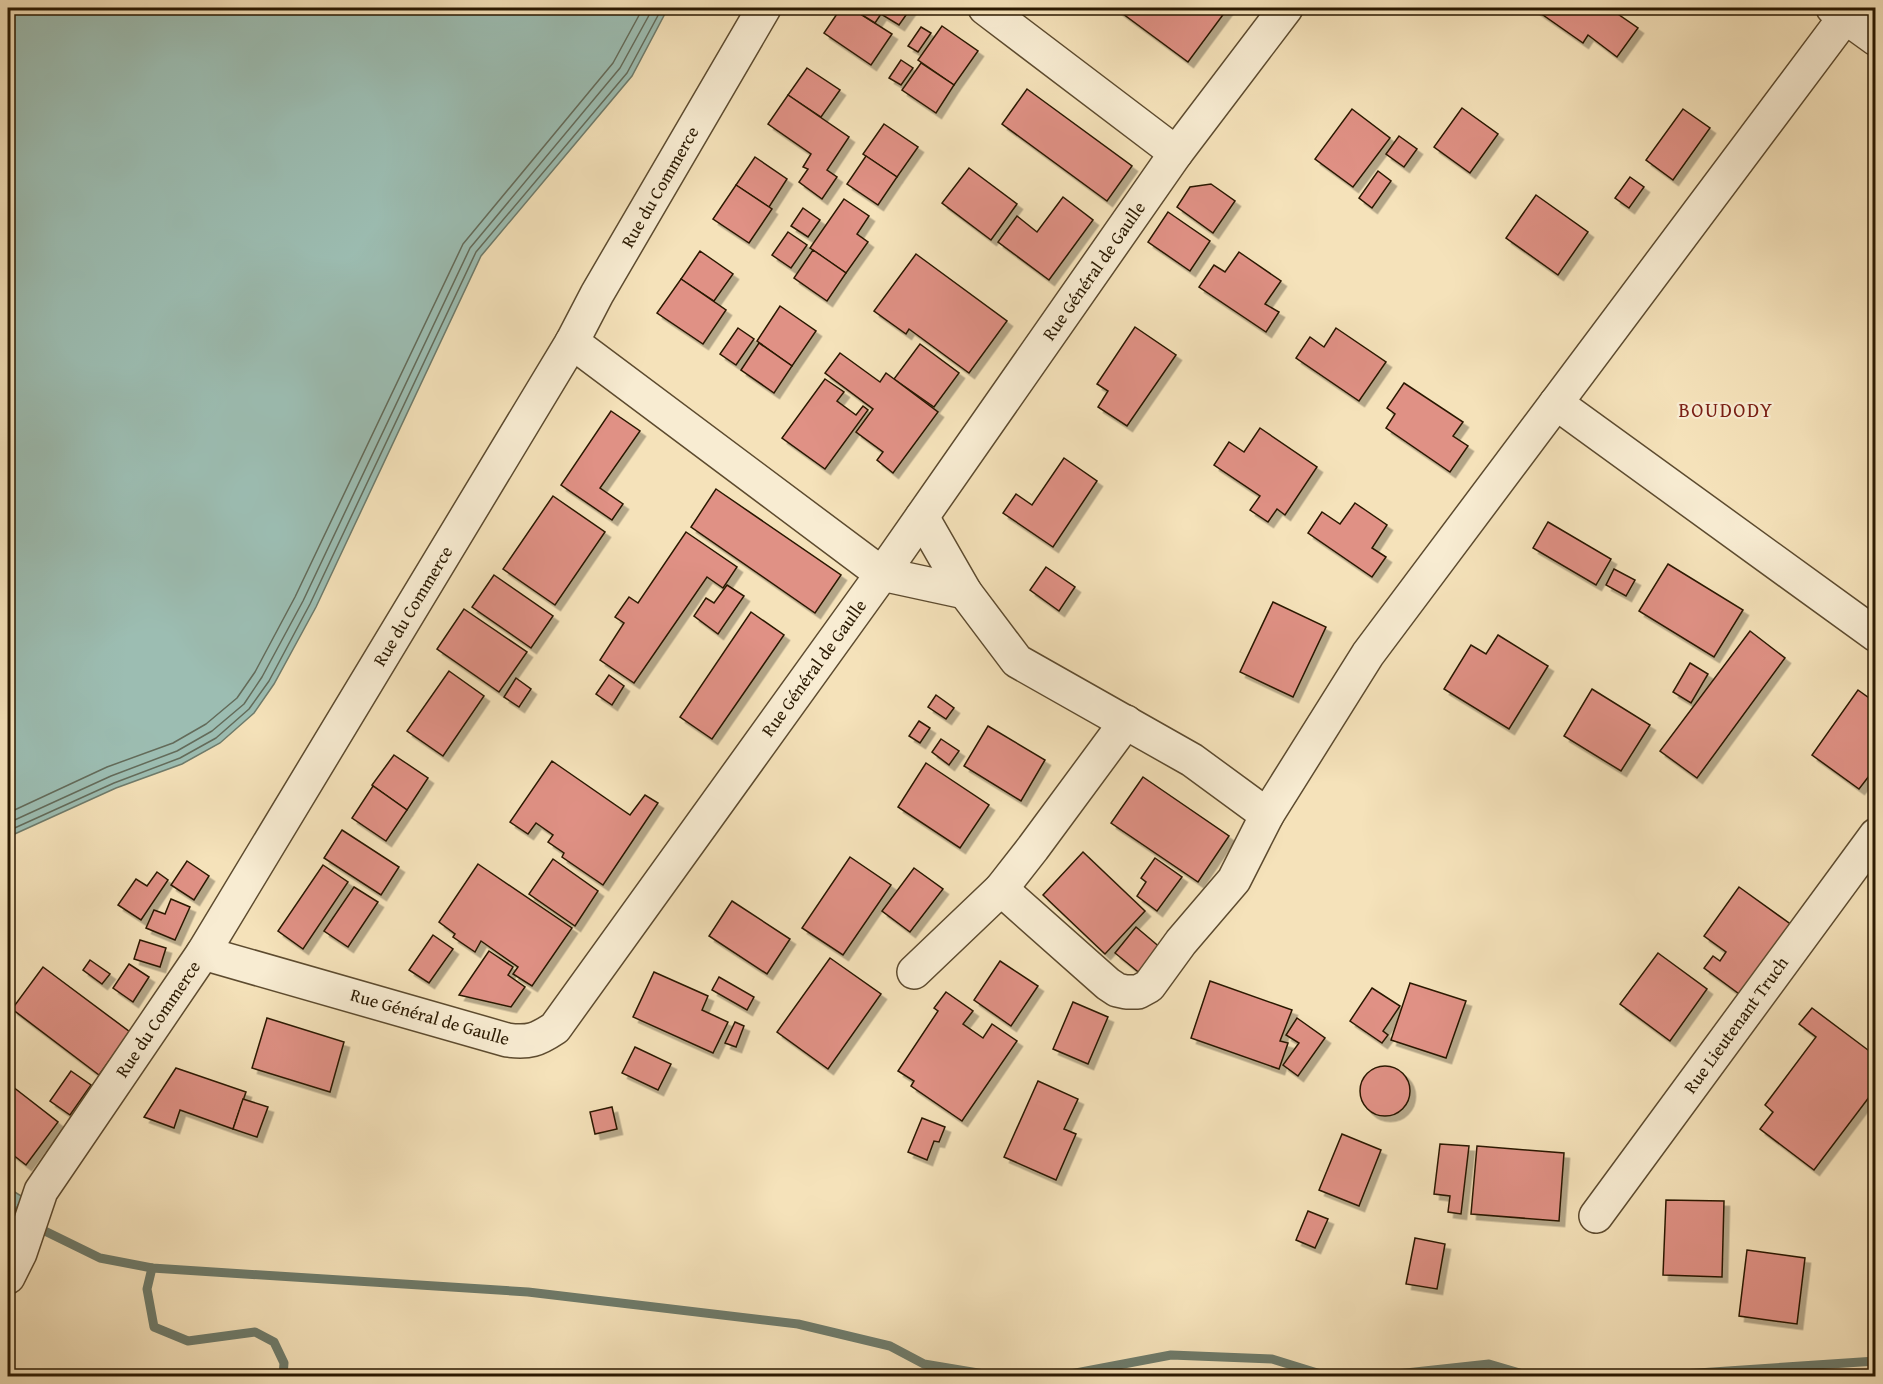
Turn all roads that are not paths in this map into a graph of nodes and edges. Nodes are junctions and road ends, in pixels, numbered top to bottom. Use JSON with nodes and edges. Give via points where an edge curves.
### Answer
{"nodes":[{"id":1,"x":764,"y":8,"type":"edge"},
{"id":2,"x":985,"y":8,"type":"edge"},
{"id":3,"x":1286,"y":8,"type":"edge"},
{"id":4,"x":1839,"y":12,"type":"edge"},
{"id":5,"x":1875,"y":39,"type":"edge"},
{"id":6,"x":1176,"y":153,"type":"junction"},
{"id":7,"x":572,"y":342,"type":"junction"},
{"id":8,"x":1556,"y":403,"type":"junction"},
{"id":9,"x":922,"y":516,"type":"junction"},
{"id":10,"x":882,"y":574,"type":"junction"},
{"id":11,"x":965,"y":592,"type":"junction"},
{"id":12,"x":1875,"y":635,"type":"edge"},
{"id":13,"x":1126,"y":722,"type":"junction"},
{"id":14,"x":1267,"y":815,"type":"junction"},
{"id":15,"x":1875,"y":835,"type":"edge"},
{"id":16,"x":1001,"y":889,"type":"junction"},
{"id":17,"x":203,"y":953,"type":"junction"},
{"id":18,"x":914,"y":972,"type":"dead end"},
{"id":19,"x":1596,"y":1216,"type":"dead end"},
{"id":20,"x":14,"y":1265,"type":"edge"}],
"edges":[{"from":1,"to":7,"type":"street","name":"Rue du Commerce"},
{"from":2,"to":6,"type":"street"},
{"from":3,"to":6,"type":"street","name":"Rue Général de Gaulle"},
{"from":4,"to":5,"type":"street"},
{"from":4,"to":8,"type":"street"},
{"from":6,"to":9,"type":"street","name":"Rue Général de Gaulle"},
{"from":7,"to":10,"type":"street"},
{"from":7,"to":17,"type":"street","name":"Rue du Commerce"},
{"from":8,"to":12,"type":"street"},
{"from":8,"to":14,"type":"street","via":[[1368,654]]},
{"from":9,"to":10,"type":"street","name":"Rue Général de Gaulle"},
{"from":9,"to":11,"type":"street"},
{"from":10,"to":11,"type":"street"},
{"from":10,"to":17,"type":"street","name":"Rue Général de Gaulle","via":[[570,1010],[539,1039],[507,1040]]},
{"from":11,"to":13,"type":"street","via":[[1017,661]]},
{"from":13,"to":14,"type":"street","via":[[1191,760]]},
{"from":13,"to":16,"type":"street"},
{"from":14,"to":16,"type":"street","via":[[1234,880],[1149,986],[1138,992],[1117,990],[1108,984]]},
{"from":15,"to":19,"type":"street","name":"Rue Lieutenant Truch"},
{"from":16,"to":18,"type":"street"},
{"from":17,"to":20,"type":"street","name":"Rue du Commerce","via":[[41,1191]]}]}
